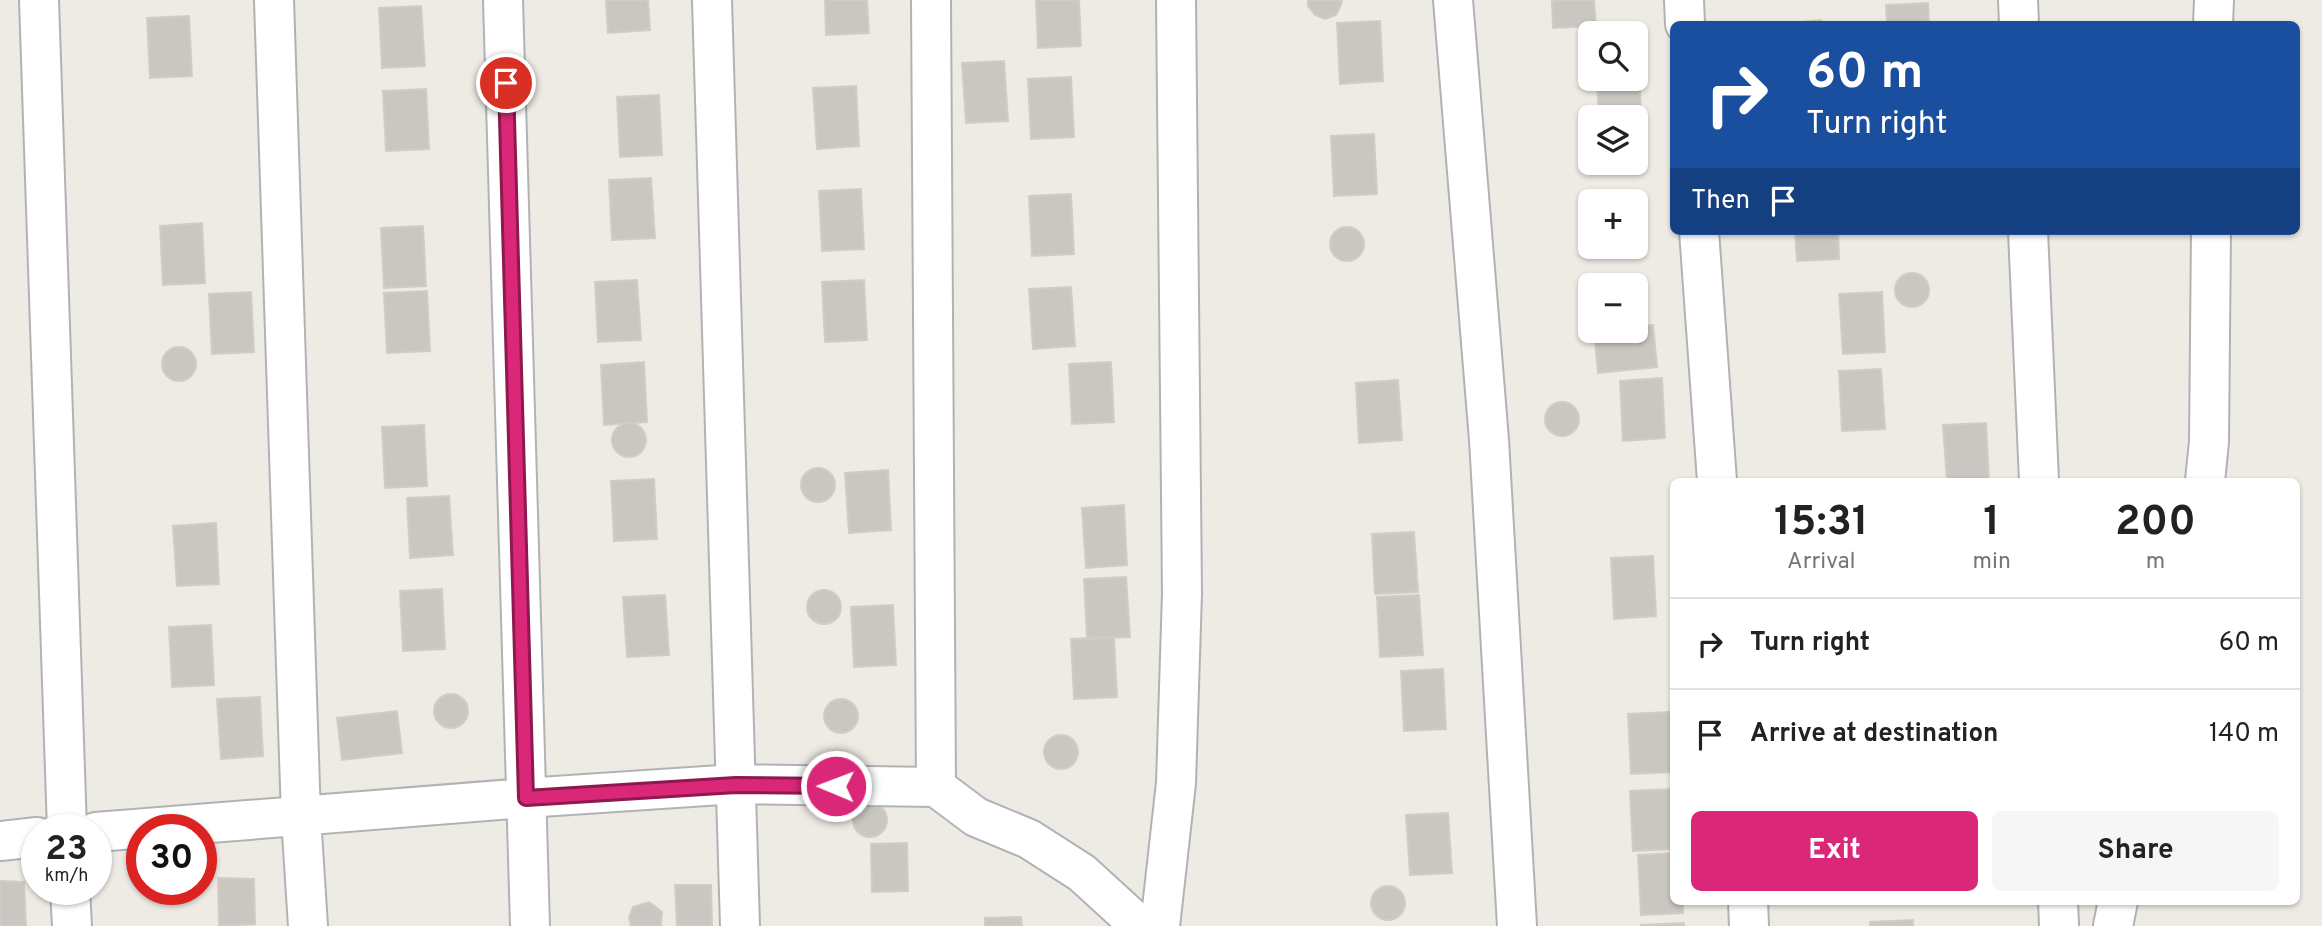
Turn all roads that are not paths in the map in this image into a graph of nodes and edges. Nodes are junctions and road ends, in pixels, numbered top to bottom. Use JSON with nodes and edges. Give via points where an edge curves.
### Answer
{"nodes":[{"id":1,"x":40,"y":0,"type":"edge"},
{"id":2,"x":274,"y":0,"type":"edge"},
{"id":3,"x":503,"y":0,"type":"edge"},
{"id":4,"x":712,"y":0,"type":"edge"},
{"id":5,"x":931,"y":0,"type":"edge"},
{"id":6,"x":1177,"y":0,"type":"edge"},
{"id":7,"x":1453,"y":0,"type":"edge"},
{"id":8,"x":1684,"y":0,"type":"edge"},
{"id":9,"x":2018,"y":0,"type":"edge"},
{"id":10,"x":2214,"y":0,"type":"edge"},
{"id":11,"x":1685,"y":21,"type":"edge"},
{"id":12,"x":2019,"y":21,"type":"edge"},
{"id":13,"x":2214,"y":21,"type":"edge"},
{"id":14,"x":1699,"y":235,"type":"edge"},
{"id":15,"x":2028,"y":235,"type":"edge"},
{"id":16,"x":2211,"y":235,"type":"edge"},
{"id":17,"x":1717,"y":478,"type":"edge"},
{"id":18,"x":2039,"y":478,"type":"edge"},
{"id":19,"x":2205,"y":478,"type":"edge"},
{"id":20,"x":736,"y":785,"type":"junction"},
{"id":21,"x":936,"y":787,"type":"junction"},
{"id":22,"x":526,"y":798,"type":"junction"},
{"id":23,"x":66,"y":814,"type":"edge"},
{"id":24,"x":302,"y":817,"type":"junction"},
{"id":25,"x":112,"y":831,"type":"edge"},
{"id":26,"x":21,"y":839,"type":"edge"},
{"id":27,"x":0,"y":841,"type":"edge"},
{"id":28,"x":71,"y":905,"type":"edge"},
{"id":29,"x":1748,"y":905,"type":"edge"},
{"id":30,"x":2058,"y":905,"type":"edge"},
{"id":31,"x":2117,"y":905,"type":"edge"},
{"id":32,"x":72,"y":926,"type":"edge"},
{"id":33,"x":308,"y":926,"type":"edge"},
{"id":34,"x":530,"y":926,"type":"edge"},
{"id":35,"x":740,"y":926,"type":"edge"},
{"id":36,"x":1140,"y":926,"type":"edge"},
{"id":37,"x":1160,"y":926,"type":"edge"},
{"id":38,"x":1517,"y":926,"type":"edge"},
{"id":39,"x":1749,"y":926,"type":"edge"},
{"id":40,"x":2059,"y":926,"type":"edge"},
{"id":41,"x":2113,"y":926,"type":"edge"}],
"edges":[{"from":1,"to":23,"type":"street"},
{"from":2,"to":24,"type":"street"},
{"from":3,"to":22,"type":"street"},
{"from":4,"to":20,"type":"street"},
{"from":5,"to":21,"type":"street"},
{"from":6,"to":37,"type":"street","via":[[1182,593],[1176,783]]},
{"from":7,"to":38,"type":"street","via":[[1489,440]]},
{"from":8,"to":11,"type":"street"},
{"from":9,"to":12,"type":"street"},
{"from":10,"to":13,"type":"street"},
{"from":14,"to":17,"type":"street"},
{"from":15,"to":18,"type":"street"},
{"from":16,"to":19,"type":"street"},
{"from":20,"to":21,"type":"street"},
{"from":20,"to":22,"type":"street"},
{"from":20,"to":35,"type":"street"},
{"from":21,"to":36,"type":"street","via":[[976,817],[1029,839],[1082,873]]},
{"from":22,"to":24,"type":"street"},
{"from":22,"to":34,"type":"street"},
{"from":24,"to":25,"type":"street"},
{"from":24,"to":33,"type":"street"},
{"from":26,"to":27,"type":"street"},
{"from":28,"to":32,"type":"street"},
{"from":29,"to":39,"type":"street"},
{"from":30,"to":40,"type":"street"},
{"from":31,"to":41,"type":"street"}]}
